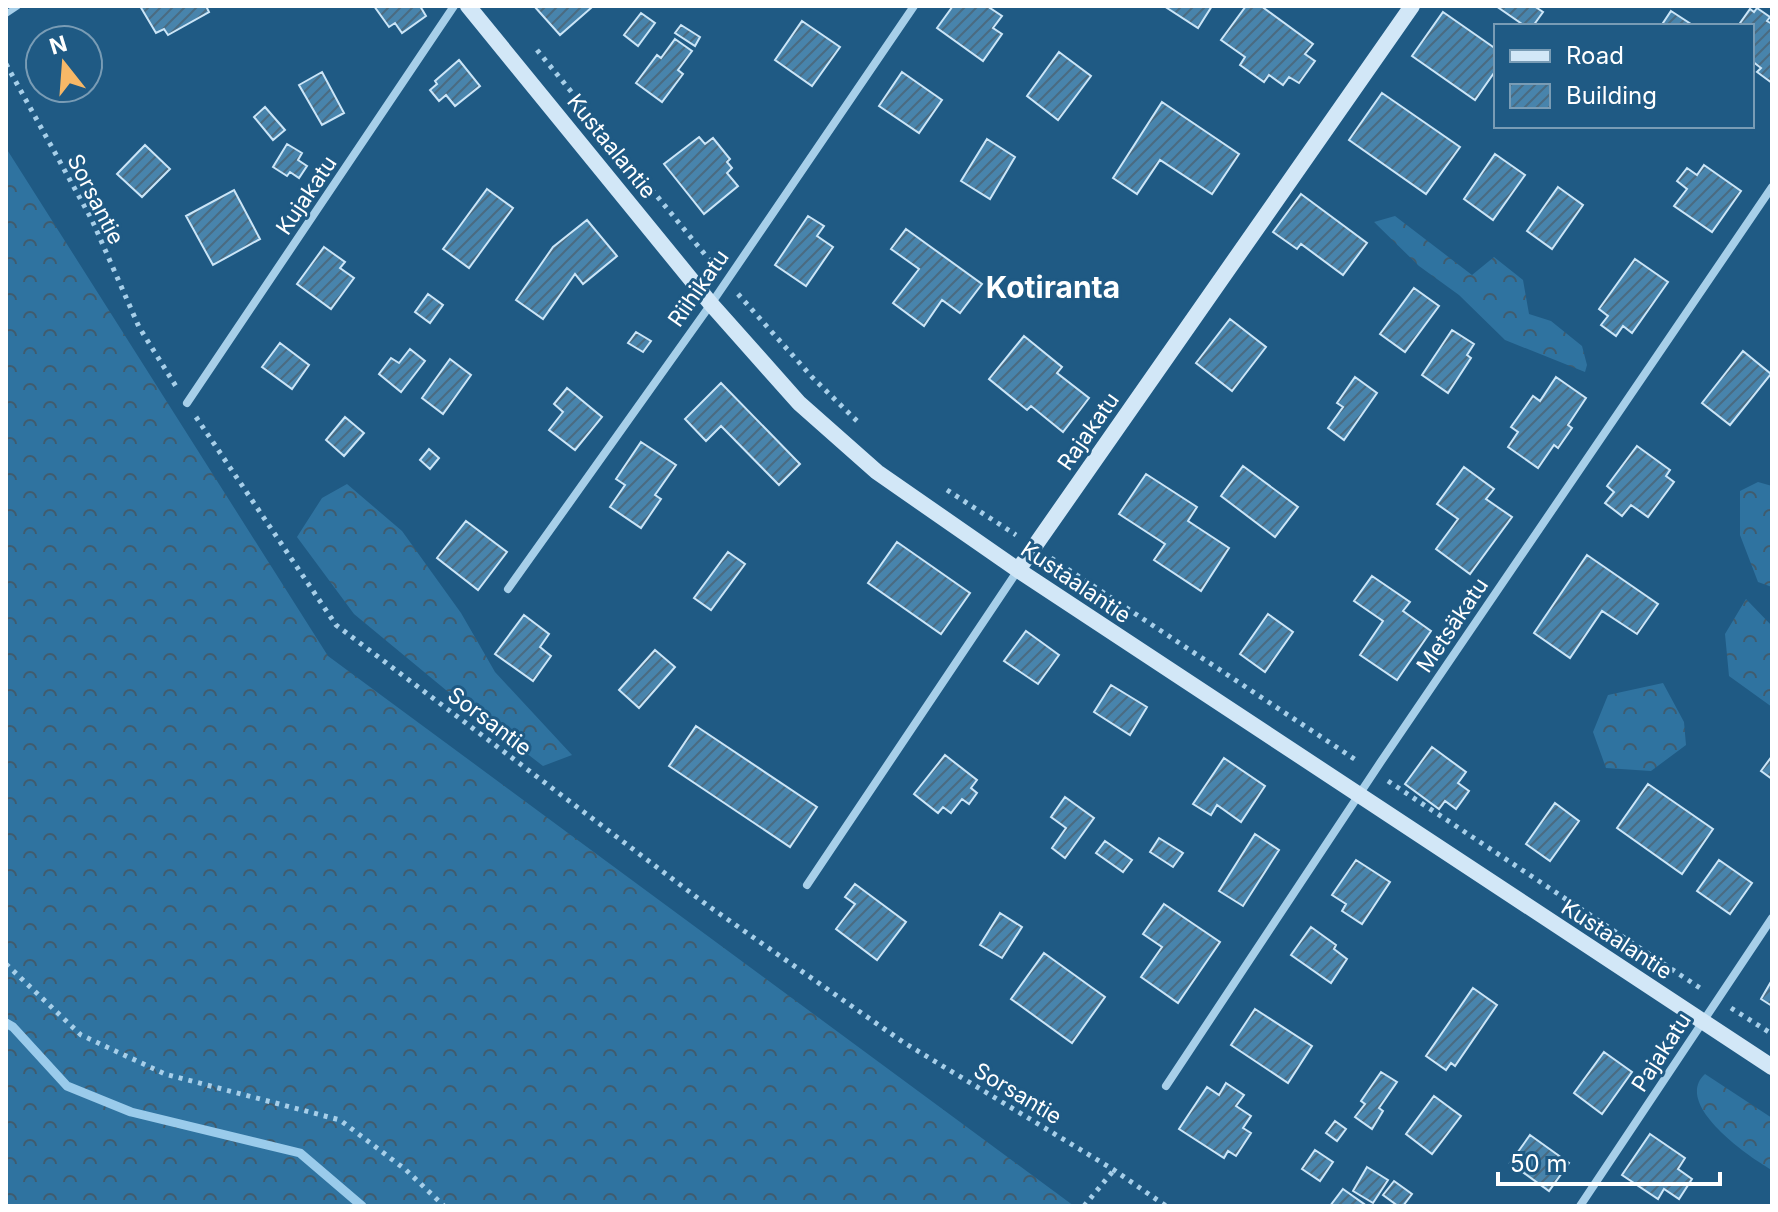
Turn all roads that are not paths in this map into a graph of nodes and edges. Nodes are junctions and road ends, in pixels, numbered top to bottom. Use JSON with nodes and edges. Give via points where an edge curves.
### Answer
{"nodes":[{"id":1,"x":18,"y":6,"type":"edge"},
{"id":2,"x":454,"y":6,"type":"edge"},
{"id":3,"x":468,"y":6,"type":"edge"},
{"id":4,"x":914,"y":6,"type":"edge"},
{"id":5,"x":1412,"y":6,"type":"edge"},
{"id":6,"x":6,"y":14,"type":"edge"},
{"id":7,"x":1772,"y":187,"type":"edge"},
{"id":8,"x":711,"y":304,"type":"junction"},
{"id":9,"x":187,"y":403,"type":"road end"},
{"id":10,"x":1018,"y":570,"type":"junction"},
{"id":11,"x":508,"y":589,"type":"dead end"},
{"id":12,"x":1358,"y":795,"type":"junction"},
{"id":13,"x":807,"y":885,"type":"dead end"},
{"id":14,"x":1772,"y":918,"type":"edge"},
{"id":15,"x":1703,"y":1021,"type":"junction"},
{"id":16,"x":1772,"y":1067,"type":"edge"},
{"id":17,"x":1166,"y":1086,"type":"dead end"},
{"id":18,"x":1580,"y":1206,"type":"edge"}],
"edges":[{"from":1,"to":6,"type":"lane"},
{"from":2,"to":9,"type":"street","name":"Kujakatu"},
{"from":3,"to":8,"type":"main road","name":"Kustaalantie"},
{"from":4,"to":8,"type":"street","name":"Riihikatu"},
{"from":5,"to":10,"type":"main road","name":"Rajakatu"},
{"from":7,"to":12,"type":"street","name":"Metsäkatu"},
{"from":8,"to":10,"type":"main road","name":"Kustaalantie","via":[[799,403],[877,472]]},
{"from":8,"to":11,"type":"street","name":"Riihikatu"},
{"from":10,"to":12,"type":"main road","name":"Kustaalantie"},
{"from":10,"to":13,"type":"street","name":"Rajakatu"},
{"from":12,"to":15,"type":"main road","name":"Kustaalantie"},
{"from":12,"to":17,"type":"street","name":"Metsäkatu"},
{"from":14,"to":15,"type":"street","name":"Pajakatu"},
{"from":15,"to":16,"type":"main road","name":"Kustaalantie"},
{"from":15,"to":18,"type":"street","name":"Pajakatu"}]}
